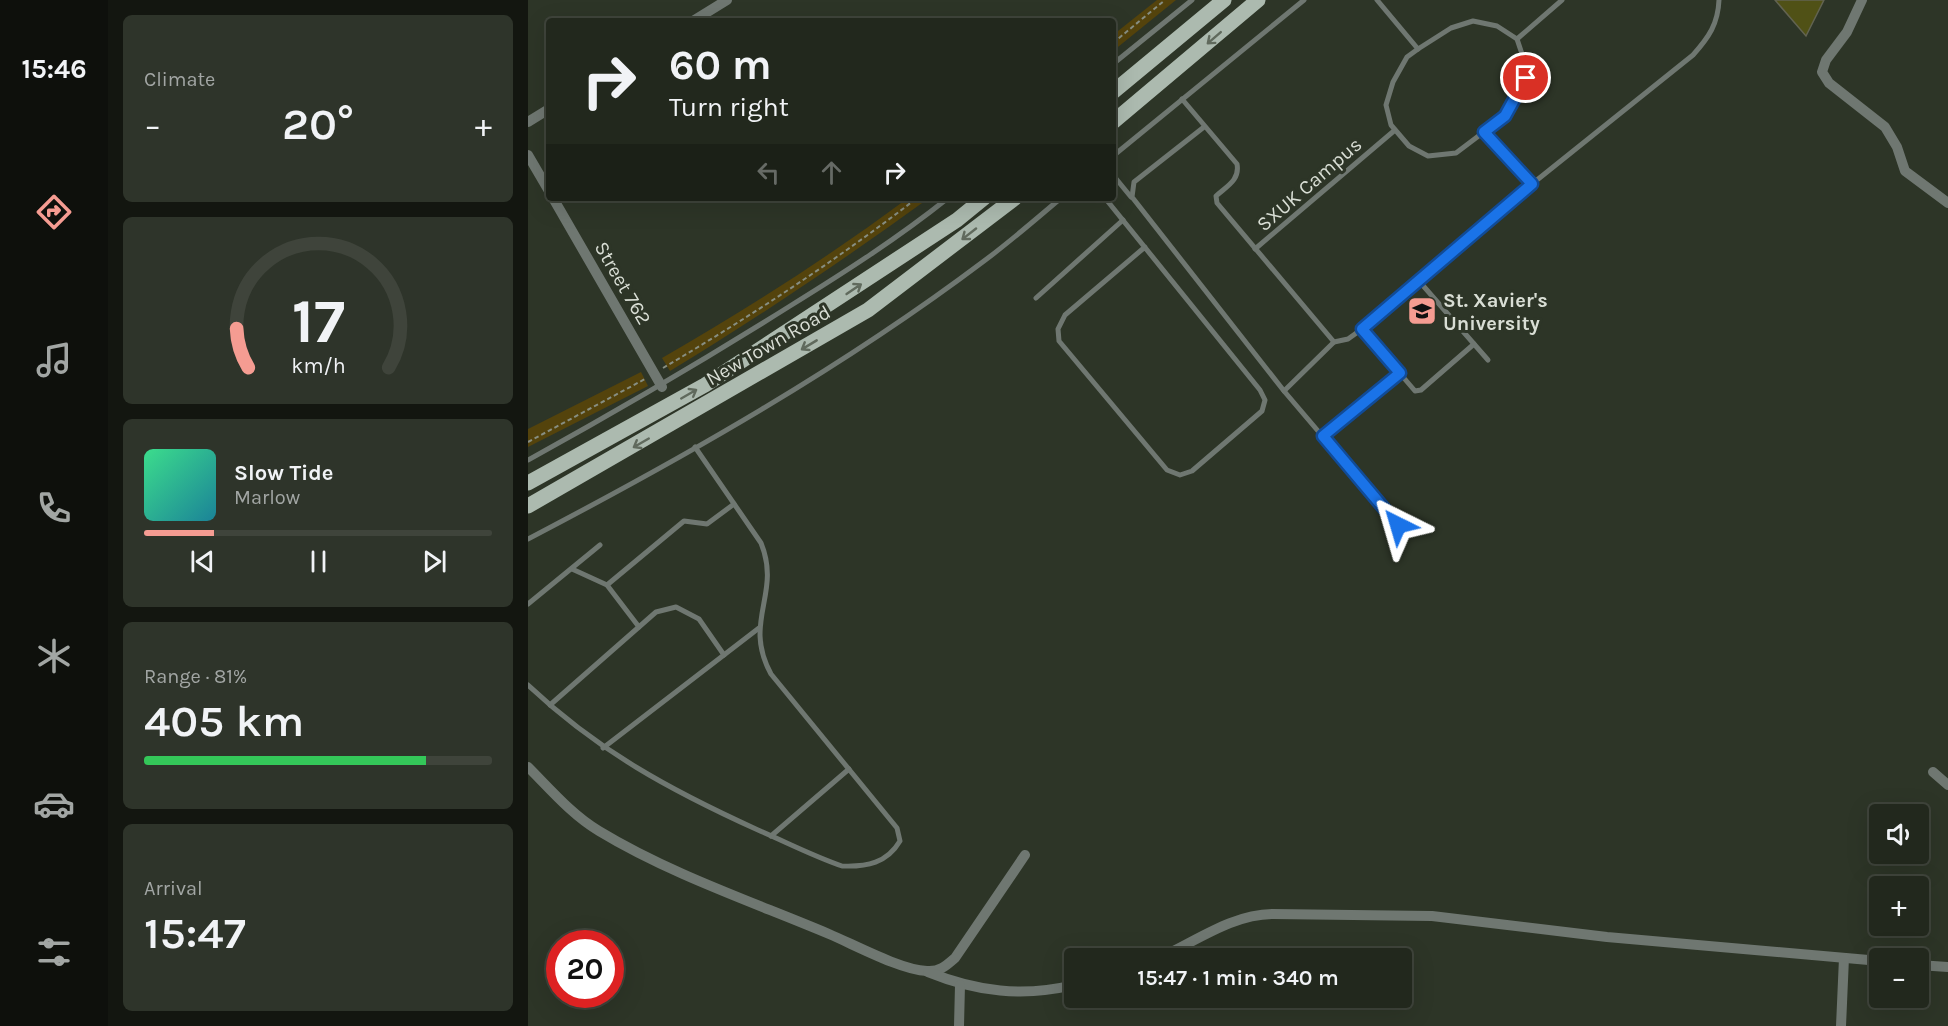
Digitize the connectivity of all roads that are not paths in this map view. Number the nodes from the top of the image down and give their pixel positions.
1 (727, 0) edge
2 (1191, 0) edge
3 (1224, 0) edge
4 (1258, 0) edge
5 (1304, 0) edge
6 (1377, 0) edge
7 (1562, 0) edge
8 (1719, 0) edge
9 (1862, 0) edge
10 (698, 18) edge
11 (1517, 39) junction
12 (1418, 49) junction
13 (1116, 62) edge
14 (1116, 90) edge
15 (1182, 99) junction
16 (546, 111) edge
17 (1116, 119) edge
18 (528, 122) edge
19 (1204, 127) junction
20 (1395, 130) junction
21 (1484, 132) junction
22 (528, 154) edge
23 (1116, 154) edge
24 (1116, 178) edge
25 (1532, 184) junction
26 (546, 186) edge
27 (1132, 197) junction
28 (555, 201) edge
29 (944, 201) edge
30 (980, 201) edge
31 (1011, 201) edge
32 (1058, 201) edge
33 (1107, 201) edge
34 (1948, 203) edge
35 (1123, 220) junction
36 (1145, 247) junction
37 (1255, 249) junction
38 (1419, 281) junction
39 (1036, 298) dead end
40 (1362, 329) junction
41 (1334, 342) junction
42 (1474, 344) junction
43 (1488, 360) dead end
44 (1400, 373) junction
45 (662, 387) junction
46 (1284, 391) junction
47 (1323, 436) junction
48 (695, 447) junction
49 (528, 460) edge
50 (528, 483) edge
51 (735, 504) junction
52 (528, 506) edge
53 (1398, 525) dead end
54 (528, 540) edge
55 (600, 545) dead end
56 (572, 568) junction
57 (607, 585) junction
58 (528, 604) edge
59 (639, 627) junction
60 (759, 628) junction
61 (724, 655) junction
62 (528, 685) edge
63 (550, 705) junction
64 (603, 748) junction
65 (528, 767) edge
66 (849, 769) junction
67 (1934, 772) dead end
68 (1948, 785) edge
69 (771, 836) junction
70 (1025, 855) dead end
71 (1179, 948) edge
72 (1844, 958) junction
73 (1869, 960) edge
74 (1929, 965) edge
75 (1948, 967) edge
76 (928, 971) junction
77 (960, 985) junction
78 (1064, 987) edge
79 (959, 1026) edge
80 (1841, 1026) edge

1 - 10 street
2 - 13 lane
3 - 14 main road
4 -> 17 main road
5 - 15 lane
6 - 12 lane
7 - 11 lane
8 - 25 lane
9 - 34 street
11 - 12 lane
11 - 21 lane
12 - 20 lane
15 - 19 lane
15 - 23 lane
16 - 18 street
19 - 27 lane
19 - 37 lane
20 - 21 lane
20 - 37 lane, SXUK Campus
21 - 25 lane
22 - 26 street
24 - 27 lane
25 - 38 lane
27 - 46 lane
28 - 45 street, Street 762
29 - 45 lane
50 -> 30 main road, New Town Road
31 -> 52 main road, New Town Road
32 - 48 lane
33 - 35 lane
35 - 36 lane
35 - 39 lane
36 - 36 lane
37 - 41 lane, SXUK Campus
38 - 40 lane
38 - 42 lane
40 - 41 lane
40 - 44 lane
41 - 46 lane
42 - 43 lane
42 - 44 lane
44 - 47 lane
45 - 49 lane
46 - 47 lane
47 - 53 lane
48 - 51 lane
48 - 54 lane
51 - 57 lane
51 - 60 lane
55 - 56 lane
56 - 57 lane
56 - 58 lane
57 - 59 lane
59 - 61 lane
59 - 63 lane
60 - 61 lane
60 - 66 lane
61 - 64 lane
62 - 63 lane
63 - 64 lane
64 - 69 lane
65 - 76 street
66 - 69 lane
66 - 69 lane
67 - 68 street
70 - 76 street
71 - 72 street
72 - 73 street
72 - 80 street
74 - 75 street
76 - 77 street
77 - 78 street
77 - 79 street

